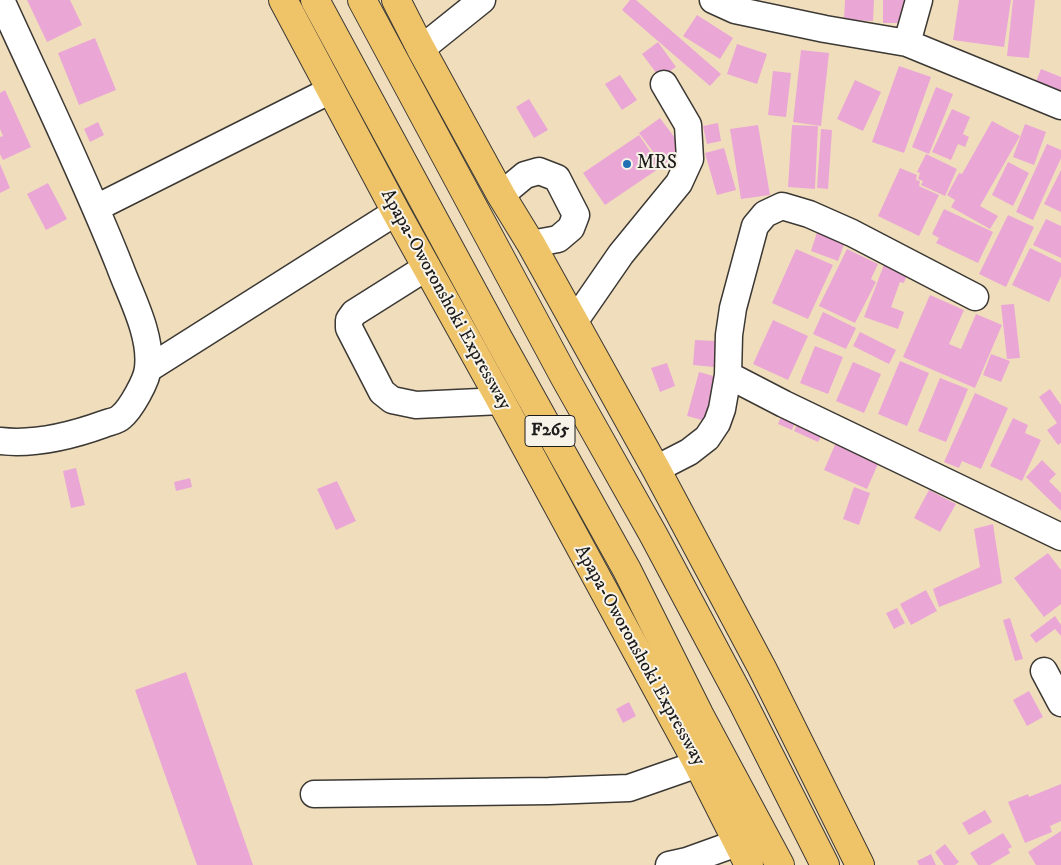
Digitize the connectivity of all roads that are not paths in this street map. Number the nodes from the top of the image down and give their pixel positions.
1 (1, 0) edge
2 (283, 0) edge
3 (315, 0) edge
4 (362, 0) edge
5 (396, 0) edge
6 (482, 0) edge
7 (920, 0) edge
8 (728, 3) edge
9 (907, 43) junction
10 (421, 49) junction
11 (664, 84) dead end
12 (331, 90) junction
13 (1061, 106) edge
14 (501, 195) junction
15 (96, 208) junction
16 (396, 212) junction
17 (531, 244) junction
18 (427, 267) junction
19 (975, 297) dead end
20 (574, 322) junction
21 (148, 369) junction
22 (728, 375) junction
23 (501, 401) junction
24 (0, 441) edge
25 (656, 469) junction
26 (1061, 537) edge
27 (1044, 671) dead end
28 (1061, 703) edge
29 (698, 764) junction
30 (314, 794) dead end
31 (743, 854) edge
32 (669, 865) edge
33 (780, 865) edge
34 (825, 865) edge
35 (860, 865) edge

1 - 15 street
2 - 12 main road, Apapa-Oworonshoki Expressway
3 - 33 main road, Apapa-Oworonshoki Expressway / F265
4 - 34 main road, F265
5 - 10 main road
6 - 10 street
7 - 9 street
8 - 9 street
9 - 13 street
10 - 14 main road
11 - 20 street
12 - 15 street
12 - 16 main road, Apapa-Oworonshoki Expressway
14 - 17 main road
14 - 17 street
15 - 21 street
16 - 18 main road, Apapa-Oworonshoki Expressway
16 - 21 street
17 - 20 main road
18 - 23 main road, Apapa-Oworonshoki Expressway
18 - 23 street
19 - 22 street
20 - 25 main road
21 - 24 street
22 - 25 street
22 - 26 street
23 - 29 main road, Apapa-Oworonshoki Expressway
25 - 35 main road
27 - 28 street
29 - 30 street
29 - 31 main road, Apapa-Oworonshoki Expressway
31 - 32 street

